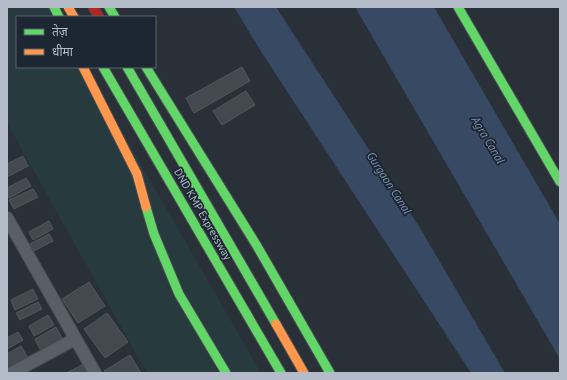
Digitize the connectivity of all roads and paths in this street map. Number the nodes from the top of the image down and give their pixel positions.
1 (54, 7) edge
2 (68, 7) edge
3 (93, 7) edge
4 (109, 7) edge
5 (458, 7) edge
6 (58, 16) edge
7 (73, 16) edge
8 (98, 16) edge
9 (114, 16) edge
10 (84, 68) edge
11 (104, 68) edge
12 (128, 68) edge
13 (147, 68) edge
14 (559, 178) edge
15 (7, 218) edge
16 (75, 339) junction
17 (12, 373) edge
18 (95, 373) edge
19 (226, 373) edge
20 (280, 373) edge
21 (304, 373) edge
22 (330, 373) edge

1 - 6 main road
2 - 7 main road
3 - 8 main road
4 - 9 main road
5 - 14 main road
10 - 19 main road
11 - 20 main road, DND KMP Expressway
12 - 21 main road, DND KMP Expressway
13 - 22 main road
15 - 16 street
16 - 17 street
16 - 18 street

